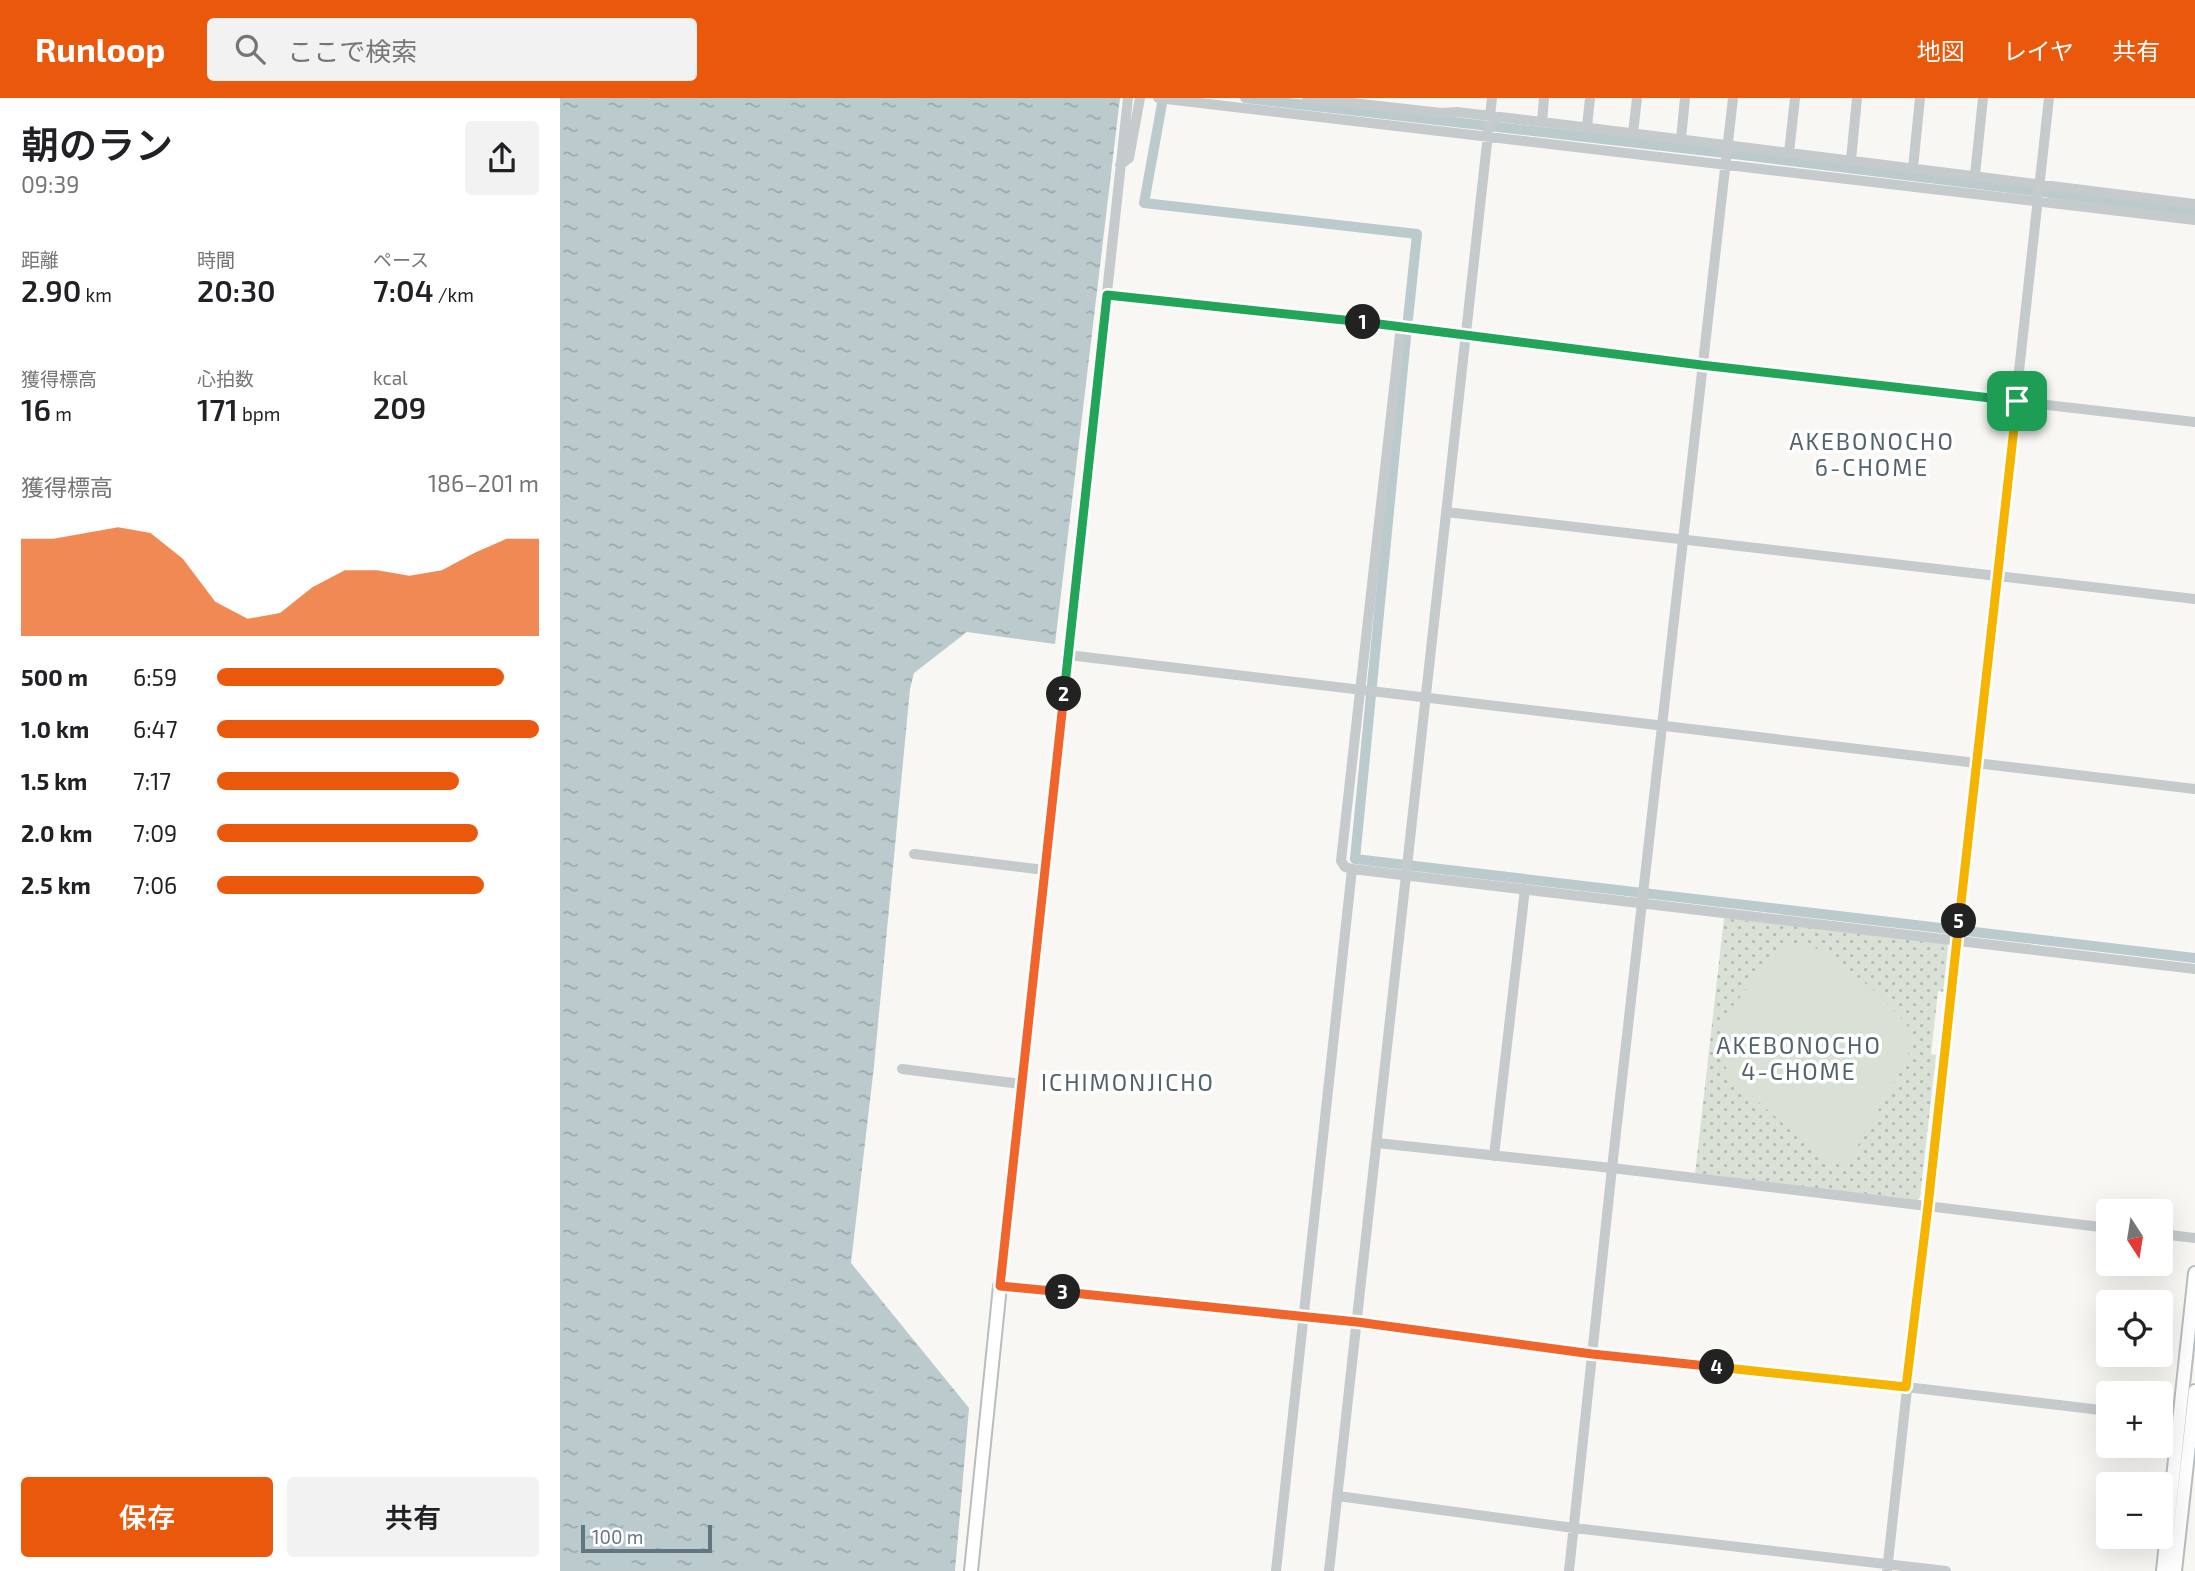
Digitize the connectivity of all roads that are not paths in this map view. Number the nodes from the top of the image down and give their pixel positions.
1 (1128, 98) edge
2 (1140, 98) edge
3 (1158, 98) edge
4 (1307, 98) edge
5 (1492, 98) edge
6 (1544, 98) edge
7 (1590, 98) edge
8 (1637, 98) edge
9 (1685, 98) edge
10 (1733, 98) edge
11 (1795, 98) edge
12 (1857, 98) edge
13 (1920, 98) edge
14 (1983, 98) edge
15 (2049, 98) edge
16 (1174, 100) edge
17 (1196, 100) edge
18 (1490, 119) junction
19 (1542, 122) junction
20 (1587, 127) junction
21 (1633, 133) junction
22 (1489, 136) junction
23 (1681, 139) junction
24 (1789, 153) junction
25 (1727, 155) junction
26 (1851, 160) junction
27 (1120, 165) junction
28 (1913, 168) junction
29 (1975, 175) junction
30 (2039, 193) junction
31 (2195, 204) edge
32 (2195, 220) edge
33 (1107, 295) junction
34 (1401, 326) junction
35 (1467, 336) junction
36 (1701, 365) junction
37 (2017, 401) junction
38 (2195, 422) edge
39 (1446, 512) junction
40 (1683, 541) junction
41 (1997, 577) junction
42 (2195, 599) edge
43 (1068, 655) junction
44 (1362, 691) junction
45 (1426, 698) junction
46 (1663, 727) junction
47 (1976, 764) junction
48 (2195, 789) edge
49 (914, 854) dead end
50 (1409, 868) junction
51 (1352, 869) junction
52 (1044, 870) junction
53 (1525, 889) junction
54 (1644, 896) junction
55 (1957, 940) junction
56 (2195, 969) edge
57 (902, 1069) dead end
58 (1021, 1084) junction
59 (1377, 1143) junction
60 (1494, 1156) junction
61 (1612, 1168) junction
62 (1928, 1206) junction
63 (2096, 1226) edge
64 (2174, 1236) edge
65 (2195, 1238) edge
66 (2195, 1273) edge
67 (1000, 1286) junction
68 (1303, 1316) junction
69 (1357, 1322) junction
70 (1592, 1354) junction
71 (1906, 1387) junction
72 (2195, 1391) edge
73 (2096, 1410) edge
74 (2189, 1421) edge
75 (1338, 1496) junction
76 (1574, 1528) junction
77 (1887, 1568) edge
78 (971, 1571) edge
79 (1276, 1571) edge
80 (1329, 1571) edge
81 (1569, 1571) edge
82 (1946, 1571) edge
83 (2162, 1571) edge
84 (2175, 1571) edge

1 - 27 street
2 - 27 street
3 - 16 street
4 - 18 street
5 - 18 street
6 - 19 street
7 - 20 street
8 - 21 street
9 - 23 street
10 - 25 street
11 - 24 street
12 - 26 street
13 - 28 street
14 - 29 street
15 - 30 street
16 - 17 street
17 - 22 street
18 - 19 street
18 - 22 street
19 - 20 street
20 - 21 street
21 - 23 street
22 - 25 street
22 - 35 street
23 - 25 street
24 - 25 street
24 - 26 street
25 - 30 street
25 - 36 street
26 - 28 street
27 - 33 street
28 - 29 street
29 - 30 street
30 - 31 street
30 - 32 street
30 - 37 street
33 - 34 street
33 - 43 street
34 - 35 street
34 - 44 street
35 - 36 street
35 - 39 street
36 - 37 street
36 - 40 street
37 - 38 street
37 - 41 street
39 - 40 street
39 - 45 street
40 - 41 street
40 - 46 street
41 - 42 street
41 - 47 street
43 - 44 street
43 - 52 street
44 - 45 street
44 - 51 street
45 - 46 street
45 - 50 street
46 - 47 street
46 - 54 street
47 - 48 street
47 - 55 street
49 - 52 street
50 - 51 street
50 - 53 street
50 - 59 street
51 - 68 street
52 - 58 street
53 - 54 street
53 - 60 street
54 - 55 street
54 - 61 street
55 - 56 street
55 - 62 street
57 - 58 street
58 - 67 street
59 - 60 street
59 - 69 street
60 - 61 street
61 - 62 street
61 - 70 street
62 - 63 street
62 - 71 street
64 - 65 street
66 - 74 main road
67 - 68 street
67 - 78 main road
68 - 69 street
68 - 79 street
69 - 70 street
69 - 75 street
70 - 71 street
70 - 76 street
71 - 73 street
71 - 77 street
72 - 74 main road
74 - 83 main road
74 - 84 main road
75 - 76 street
75 - 80 street
76 - 77 street
76 - 81 street
77 - 82 street

